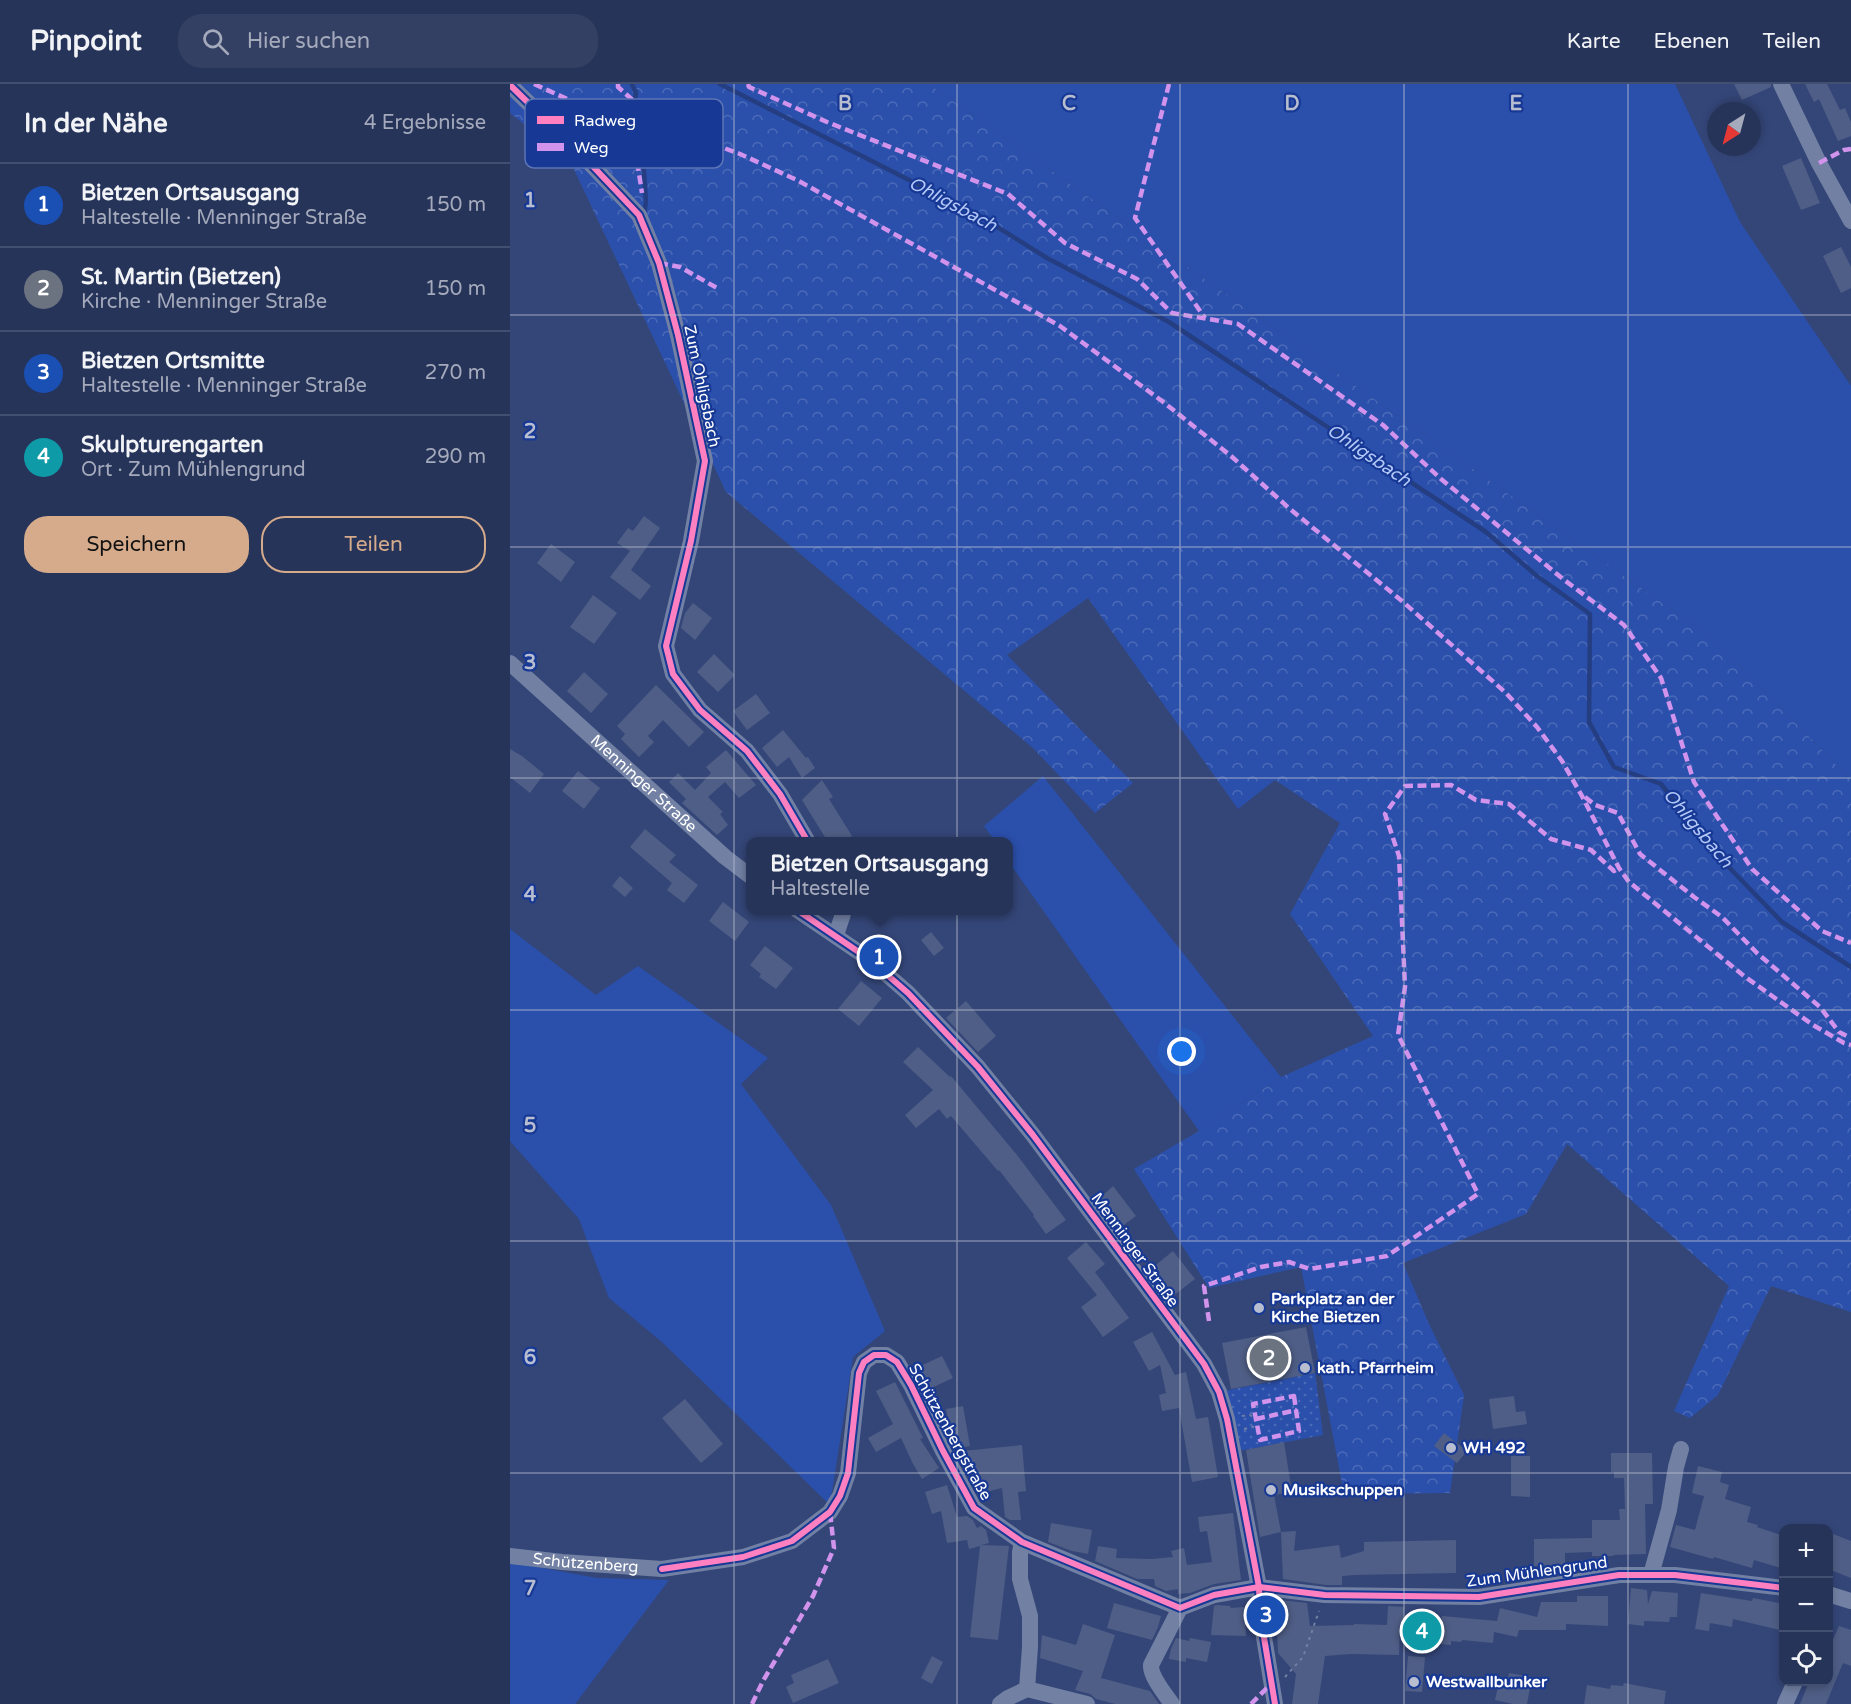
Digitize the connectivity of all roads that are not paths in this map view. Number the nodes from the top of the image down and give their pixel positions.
1 (1781, 84) edge
2 (510, 86) edge
3 (525, 100) edge
4 (594, 168) edge
5 (1851, 221) edge
6 (510, 663) edge
7 (805, 837) edge
8 (746, 873) edge
9 (805, 915) edge
10 (843, 915) edge
11 (836, 935) junction
12 (1681, 1449) dead end
13 (1022, 1542) junction
14 (510, 1556) edge
15 (662, 1569) joint
16 (1651, 1575) junction
17 (1259, 1587) junction
18 (1779, 1587) edge
19 (1833, 1597) edge
20 (1851, 1601) edge
21 (1180, 1608) junction
22 (1793, 1686) edge
23 (1027, 1689) junction
24 (1000, 1704) edge
25 (1087, 1704) edge
26 (1172, 1704) edge
27 (1275, 1704) edge
28 (1785, 1704) edge

1 - 5 street
2 - 3 street, Zum Ohligsbach
4 - 7 street, Zum Ohligsbach
6 - 8 street, Menninger Straße
9 - 11 street, Menninger Straße
10 - 11 street
11 - 17 street, Menninger Straße
12 - 16 street
13 - 15 street, Schützenbergstraße
13 - 21 street, Schützenbergstraße
13 - 23 street
14 - 15 street, Schützenberg
16 - 17 street, Zum Mühlengrund
16 - 18 street, Zum Mühlengrund
17 - 21 street
17 - 27 street, Menninger Straße
19 - 20 street
21 - 26 street
22 - 28 street
23 - 24 street
23 - 25 street

